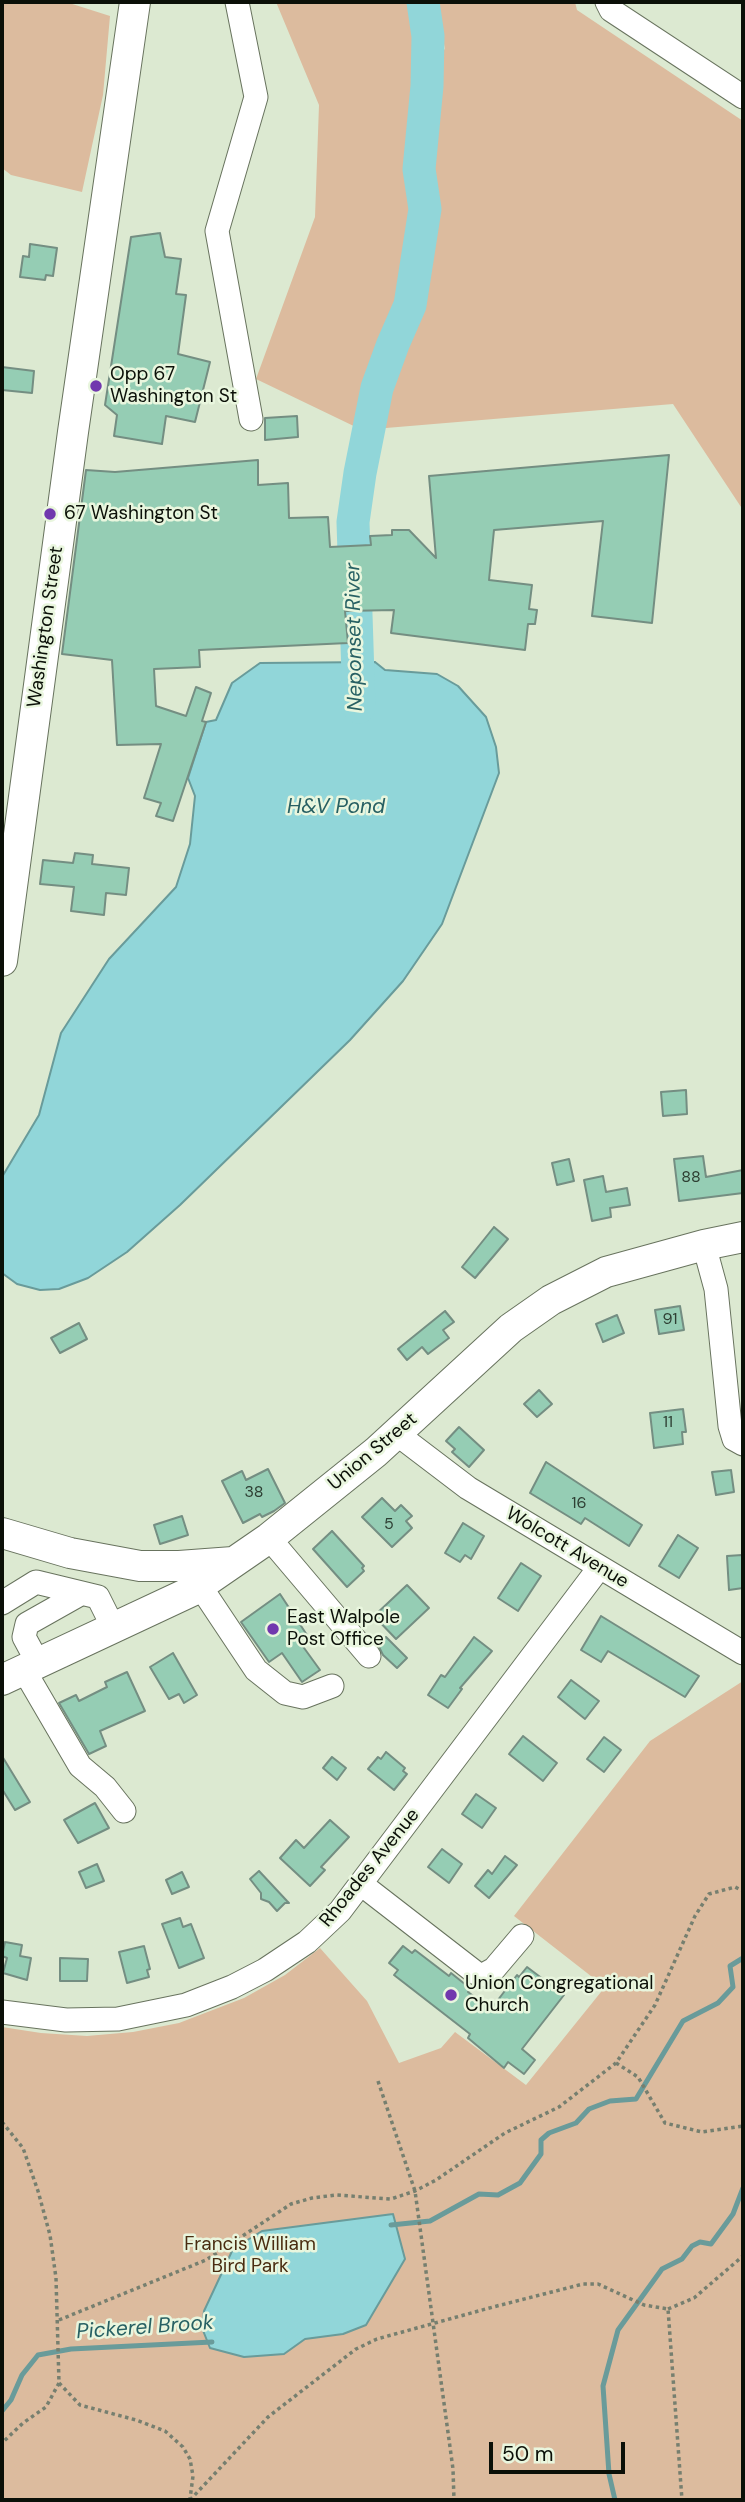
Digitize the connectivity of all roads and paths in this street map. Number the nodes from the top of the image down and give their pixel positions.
1 (135, 2) edge
2 (237, 2) edge
3 (607, 2) edge
4 (743, 97) edge
5 (251, 419) dead end
6 (2, 961) edge
7 (743, 1237) edge
8 (704, 1245) junction
9 (397, 1434) junction
10 (743, 1444) edge
11 (2, 1534) edge
12 (269, 1538) junction
13 (233, 1562) junction
14 (599, 1568) junction
15 (200, 1586) junction
16 (82, 1593) junction
17 (2, 1603) edge
18 (114, 1629) junction
19 (743, 1653) edge
20 (369, 1656) dead end
21 (21, 1671) edge
22 (332, 1686) dead end
23 (124, 1811) dead end
24 (361, 1884) junction
25 (743, 1891) edge
26 (522, 1936) dead end
27 (2, 2012) edge
28 (616, 2063) junction
29 (378, 2081) dead end
30 (2, 2122) edge
31 (743, 2126) edge
32 (415, 2191) junction
33 (743, 2256) edge
34 (668, 2309) junction
35 (58, 2320) junction
36 (433, 2324) junction
37 (60, 2384) junction
38 (2, 2443) edge
39 (190, 2500) edge
40 (454, 2500) edge
41 (682, 2500) edge

1 - 6 main road, Washington Street
2 - 5 street
3 - 4 street
7 - 8 main road, Union Street
8 - 9 main road, Union Street
8 - 10 street
9 - 12 main road, Union Street
9 - 14 street, Wolcott Avenue
11 - 13 main road
12 - 13 main road, Union Street
12 - 20 street
13 - 15 main road, Union Street
14 - 19 street, Wolcott Avenue
14 - 24 street, Rhoades Avenue
15 - 18 main road, Union Street
15 - 22 street
16 - 17 street
16 - 18 street
16 - 21 street
18 - 21 main road, Union Street
21 - 23 street
24 - 26 street
24 - 27 street, Rhoades Avenue
25 - 28 path
28 - 31 path
28 - 32 path
29 - 32 path
30 - 35 path
32 - 35 path
32 - 36 path
33 - 34 path
34 - 36 path
34 - 41 path
35 - 37 path
36 - 39 path
36 - 40 path
37 - 38 path
37 - 39 path

